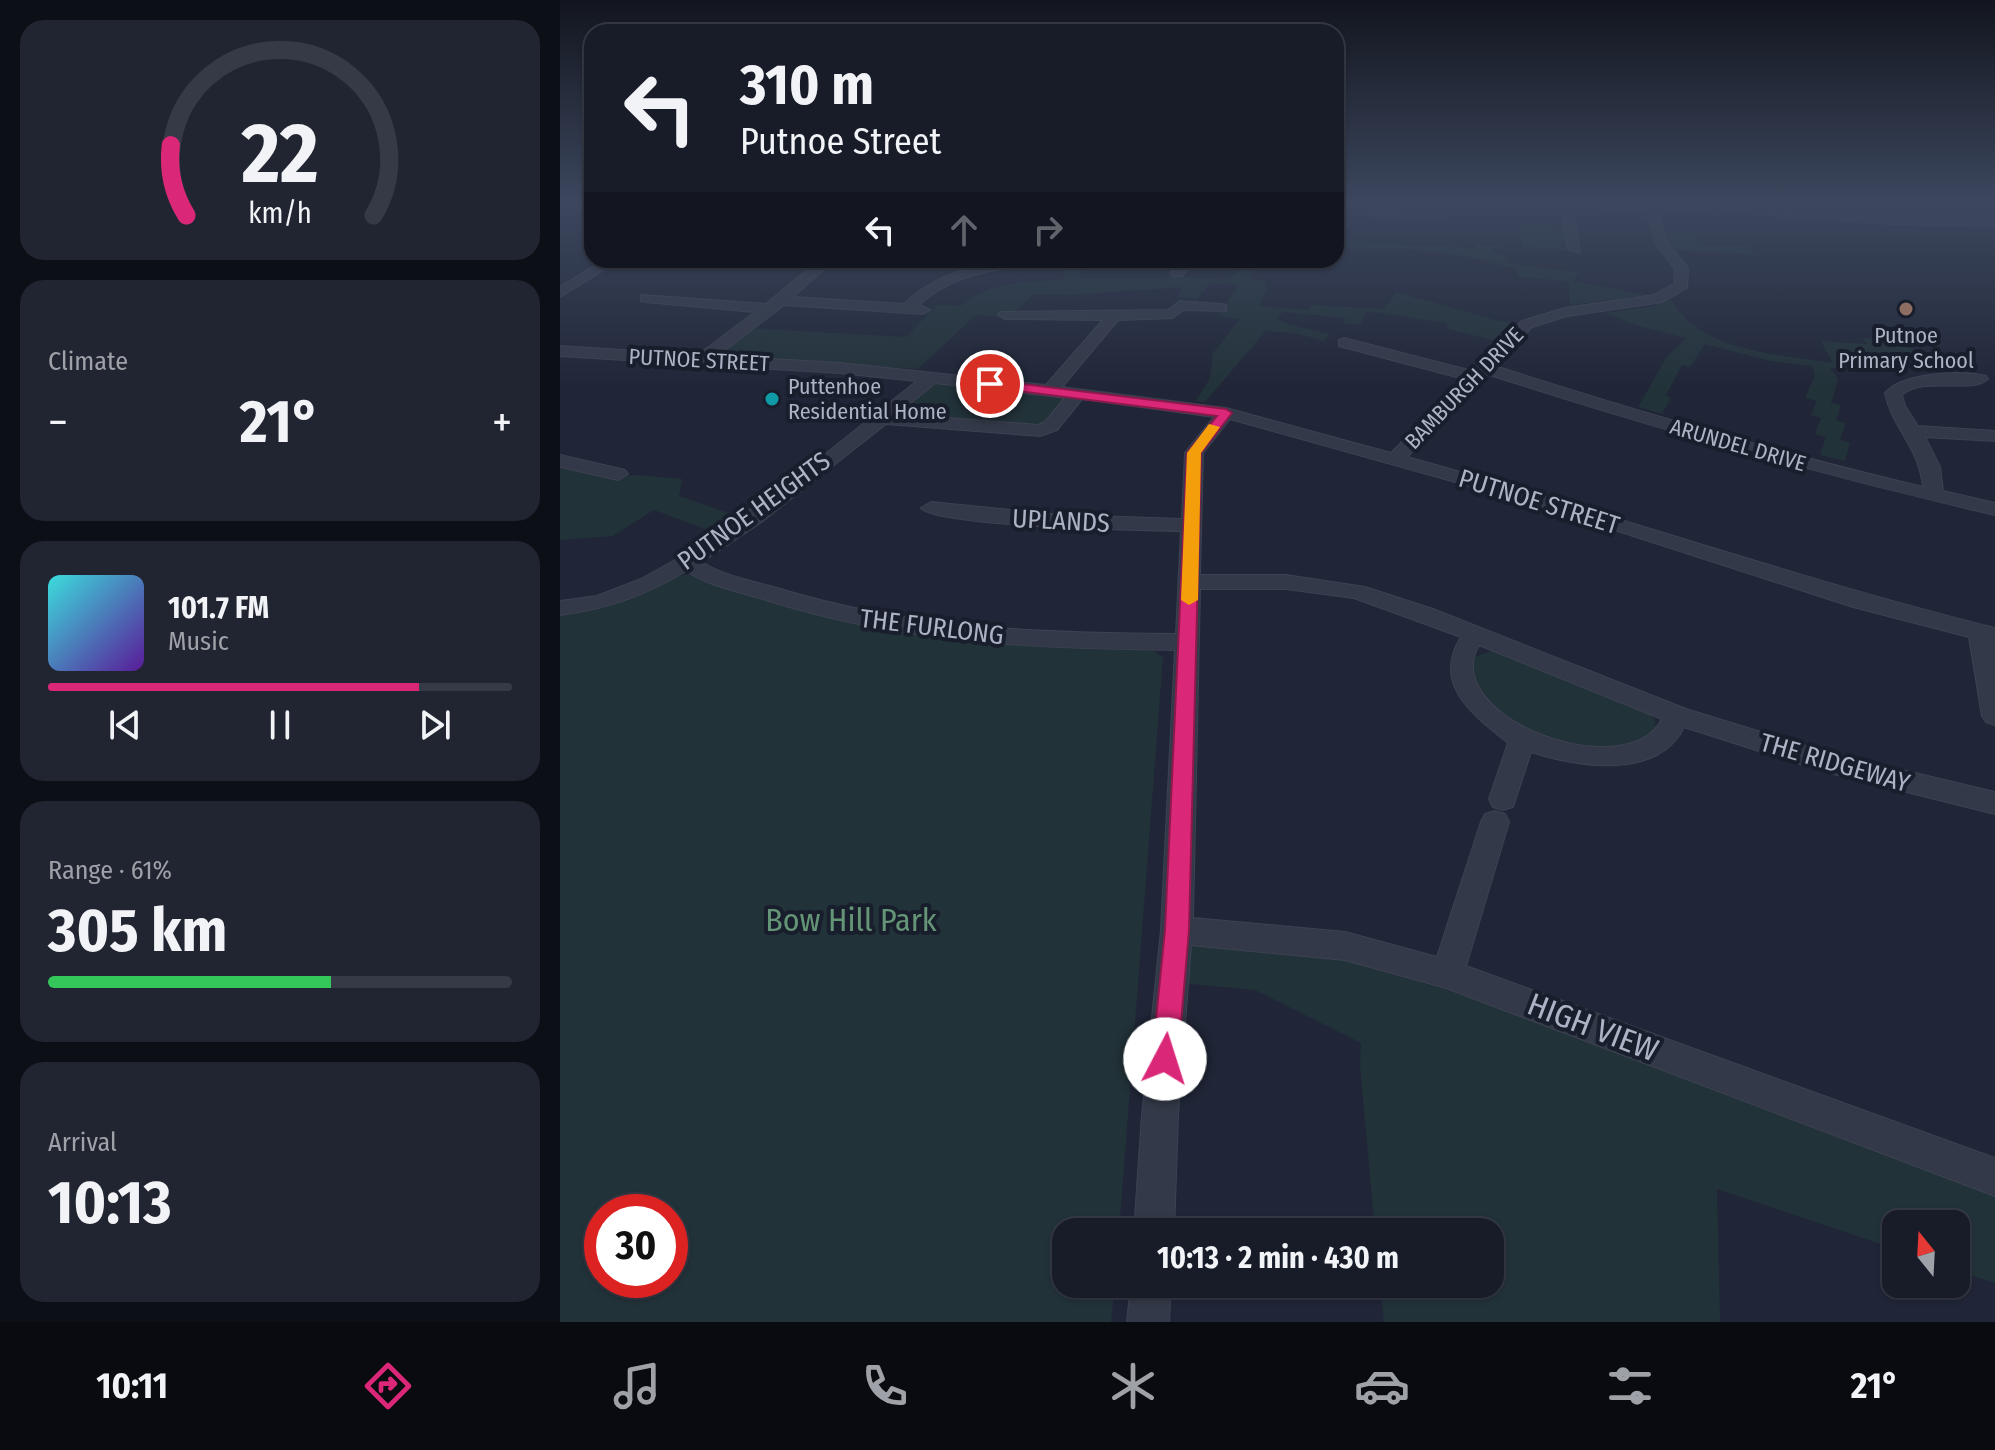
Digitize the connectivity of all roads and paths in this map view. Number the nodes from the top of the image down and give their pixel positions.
1 (1679, 266) edge
2 (600, 268) edge
3 (818, 268) edge
4 (985, 268) edge
5 (1182, 268) edge
6 (1177, 273) dead end
7 (560, 293) edge
8 (646, 298) dead end
9 (775, 304) junction
10 (908, 308) junction
11 (1221, 308) dead end
12 (927, 310) dead end
13 (1005, 315) dead end
14 (1111, 316) junction
15 (1342, 340) dead end
16 (560, 351) edge
17 (701, 360) junction
18 (1480, 372) junction
19 (931, 378) junction
20 (1980, 379) dead end
21 (1050, 391) junction
22 (1077, 394) junction
23 (1226, 413) junction
24 (880, 418) junction
25 (1915, 431) junction
26 (1995, 436) edge
27 (1394, 460) junction
28 (560, 461) edge
29 (618, 474) dead end
30 (1934, 496) junction
31 (931, 508) dead end
32 (1995, 509) edge
33 (1191, 525) junction
34 (687, 562) junction
35 (1190, 582) junction
36 (560, 608) edge
37 (1474, 634) junction
38 (1987, 635) edge
39 (1187, 642) junction
40 (1677, 715) junction
41 (1995, 716) edge
42 (1522, 740) junction
43 (1995, 803) edge
44 (1177, 930) junction
45 (1447, 974) junction
46 (1995, 1177) edge
47 (1155, 1218) edge
48 (1150, 1298) edge
49 (1148, 1322) edge

1 - 18 street, BAMBURGH DRIVE
2 - 7 street
3 - 9 street
4 - 10 street
5 - 6 street
8 - 9 street
9 - 10 street
9 - 17 street
10 - 12 street
11 - 14 street
13 - 14 street
14 - 21 street
15 - 18 street, ARUNDEL DRIVE
16 - 17 street, PUTNOE STREET
17 - 19 street, PUTNOE STREET
18 - 27 street, BAMBURGH DRIVE
18 - 30 street, ARUNDEL DRIVE
19 - 21 street, PUTNOE STREET
19 - 24 street, PUTNOE HEIGHTS
20 - 25 street
21 - 22 street, PUTNOE STREET
22 - 23 street, PUTNOE STREET
22 - 24 street
23 - 27 street, PUTNOE STREET
23 - 33 street
24 - 34 street, PUTNOE HEIGHTS
25 - 26 street
25 - 30 street
27 - 38 street, PUTNOE STREET
28 - 29 street
30 - 32 street, ARUNDEL DRIVE
31 - 33 street, UPLANDS
33 - 35 street
34 - 36 street, PUTNOE HEIGHTS
34 - 39 street, THE FURLONG
35 - 37 street, THE RIDGEWAY
35 - 39 street
37 - 40 street, THE RIDGEWAY
37 - 42 street
38 - 41 street
39 - 44 street
40 - 42 street
40 - 43 street, THE RIDGEWAY
42 - 45 street
44 - 45 street, HIGH VIEW
44 - 47 street
45 - 46 street, HIGH VIEW
48 - 49 street

